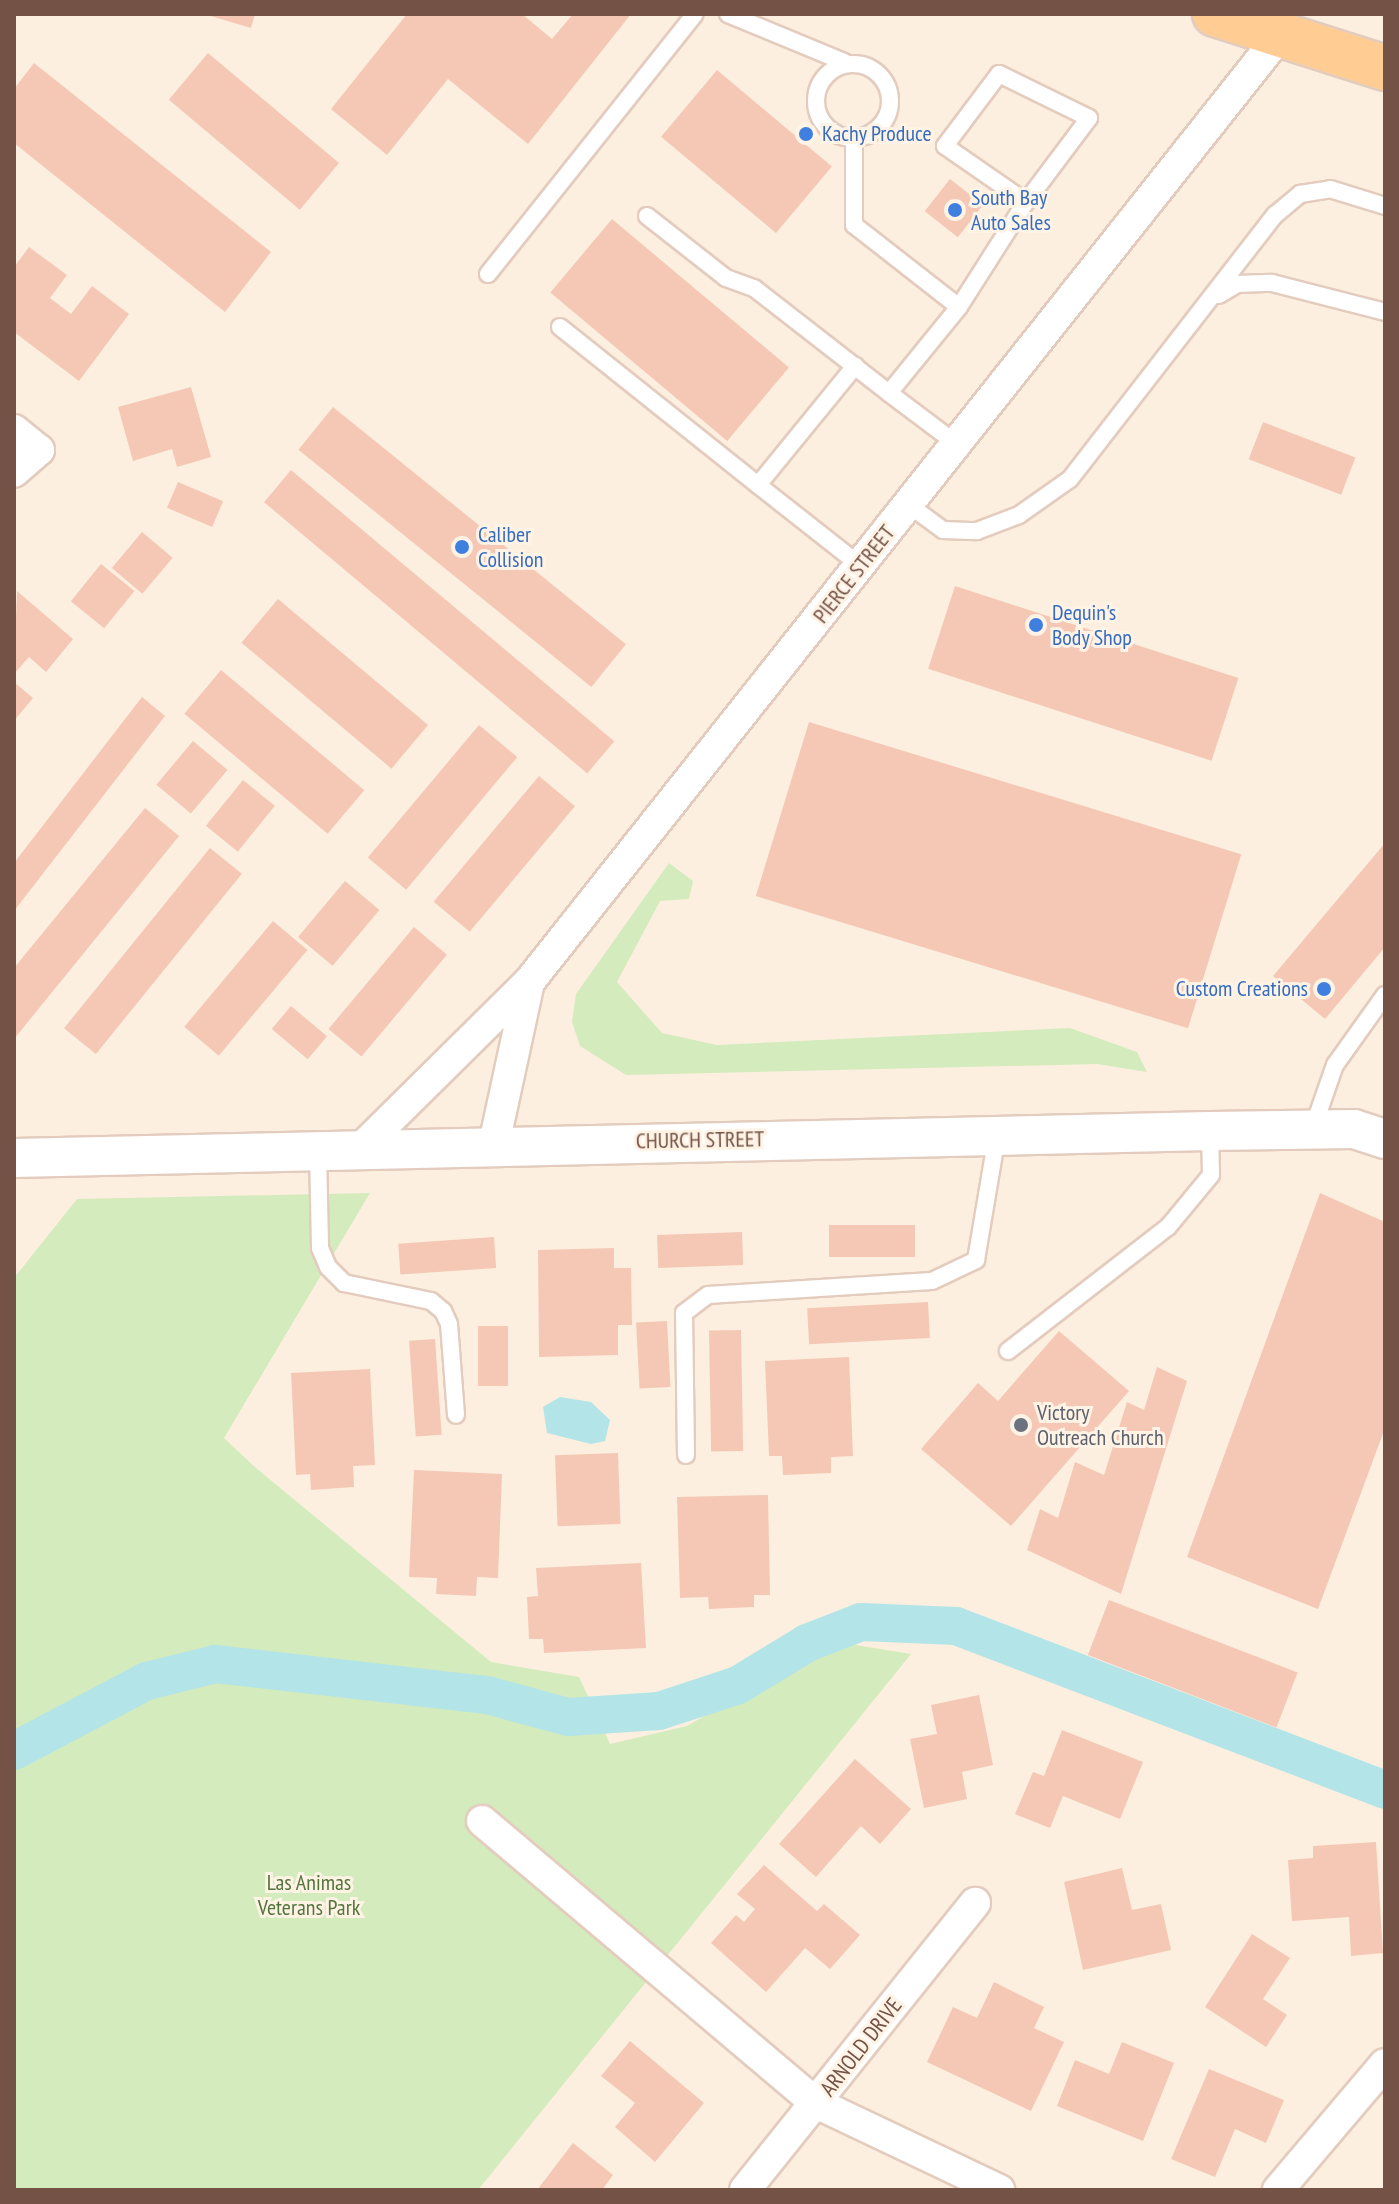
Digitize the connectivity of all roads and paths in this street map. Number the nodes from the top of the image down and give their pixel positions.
1 (695, 14) edge
2 (728, 14) edge
3 (1215, 14) edge
4 (1280, 35) junction
5 (844, 62) junction
6 (1385, 68) edge
7 (854, 138) junction
8 (1026, 202) junction
9 (1385, 206) edge
10 (647, 216) dead end
11 (488, 274) dead end
12 (1211, 300) junction
13 (959, 307) junction
14 (1385, 312) edge
15 (560, 327) dead end
16 (855, 366) junction
17 (889, 393) junction
18 (14, 430) edge
19 (957, 444) junction
20 (14, 472) edge
21 (758, 485) junction
22 (909, 505) junction
23 (861, 566) junction
24 (529, 982) junction
25 (1385, 995) edge
26 (1313, 1130) junction
27 (1210, 1131) junction
28 (997, 1135) junction
29 (1385, 1139) edge
30 (494, 1144) junction
31 (360, 1149) junction
32 (318, 1150) junction
33 (14, 1158) edge
34 (1008, 1351) dead end
35 (456, 1415) dead end
36 (686, 1455) dead end
37 (482, 1821) dead end
38 (975, 1903) dead end
39 (1385, 2064) edge
40 (816, 2103) junction
41 (745, 2190) edge
42 (999, 2190) edge
43 (1278, 2190) edge

1 - 11 lane
2 - 5 lane
3 - 4 main road
4 - 6 main road
4 - 19 street, PIERCE STREET
5 - 7 lane
5 - 7 lane
7 - 13 lane
8 - 8 lane
8 - 13 lane
9 - 12 lane
10 - 16 lane
12 - 14 lane
12 - 22 lane
13 - 17 lane
15 - 21 lane
16 - 17 lane
16 - 21 lane
17 - 19 lane
18 - 20 street
19 - 22 street, PIERCE STREET
21 - 23 lane
22 - 23 street, PIERCE STREET
23 - 24 street, PIERCE STREET
24 - 30 street, PIERCE STREET
24 - 31 street
25 - 26 lane
26 - 27 street, CHURCH STREET
26 - 29 street, CHURCH STREET
27 - 28 street, CHURCH STREET
27 - 34 lane
28 - 30 street, CHURCH STREET
28 - 36 lane
30 - 31 street, CHURCH STREET
31 - 32 street, CHURCH STREET
32 - 33 street, CHURCH STREET
32 - 35 lane
37 - 40 street
38 - 40 street, ARNOLD DRIVE
39 - 43 street
40 - 41 street, ARNOLD DRIVE
40 - 42 street

